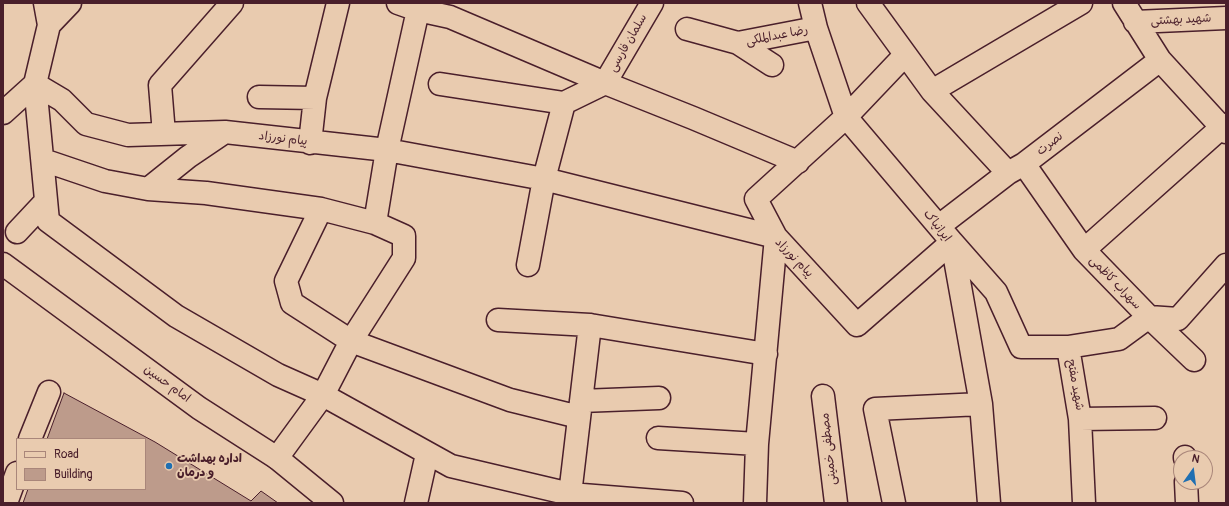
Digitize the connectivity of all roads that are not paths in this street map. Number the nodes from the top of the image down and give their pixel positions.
1 (45, 3) edge
2 (70, 3) edge
3 (232, 3) edge
4 (338, 3) edge
5 (398, 3) edge
6 (652, 3) edge
7 (810, 3) edge
8 (1081, 3) edge
9 (1124, 3) edge
10 (870, 4) edge
11 (420, 7) edge
12 (1226, 18) edge
13 (1135, 22) junction
14 (49, 25) junction
15 (816, 28) junction
16 (687, 29) dead end
17 (738, 44) junction
18 (905, 54) junction
19 (1160, 60) junction
20 (772, 65) dead end
21 (605, 83) junction
22 (35, 84) junction
23 (440, 84) dead end
24 (932, 91) junction
25 (259, 97) dead end
26 (315, 98) junction
27 (564, 103) junction
28 (3, 113) edge
29 (846, 117) junction
30 (1225, 128) edge
31 (225, 132) junction
32 (164, 134) junction
33 (310, 143) junction
34 (387, 150) junction
35 (42, 160) junction
36 (798, 162) junction
37 (1016, 169) junction
38 (544, 179) junction
39 (148, 189) junction
40 (46, 201) junction
41 (321, 209) junction
42 (375, 223) junction
43 (17, 232) dead end
44 (945, 234) junction
45 (776, 237) junction
46 (1084, 250) junction
47 (3, 264) edge
48 (528, 265) dead end
49 (1226, 265) edge
50 (1149, 317) junction
51 (498, 320) dead end
52 (590, 325) junction
53 (352, 341) junction
54 (1068, 347) junction
55 (766, 354) junction
56 (1194, 360) dead end
57 (49, 392) dead end
58 (323, 395) junction
59 (823, 396) dead end
60 (659, 398) dead end
61 (981, 404) junction
62 (580, 409) junction
63 (1154, 418) dead end
64 (1080, 419) junction
65 (30, 438) edge
66 (658, 438) dead end
67 (757, 444) junction
68 (427, 454) junction
69 (277, 458) junction
70 (12, 472) edge
71 (1186, 490) edge
72 (570, 498) edge
73 (6, 503) edge
74 (332, 503) edge
75 (416, 503) edge
76 (682, 503) edge
77 (755, 503) edge
78 (836, 503) edge
79 (894, 503) edge
80 (989, 503) edge
81 (1084, 503) edge
82 (1187, 503) edge

1 - 14 street
2 - 14 street
3 - 32 street
4 - 26 street
5 - 11 street
6 - 21 street, سلمان فارسی
7 - 15 street, ایرانپاک
8 - 24 street
9 - 13 street
10 - 18 street, سهراب کاظمی
11 - 21 street
11 - 34 street
12 - 13 street, شهید بهشتی
13 - 19 street
14 - 22 street
15 - 17 street, رضا عبدالملکی
15 - 29 street, ایرانپاک
16 - 17 street, رضا عبدالملکی
17 - 20 street, رضا عبدالملکی
18 - 24 street, سهراب کاظمی
18 - 29 street
19 - 30 street
19 - 37 street, نصرت
21 - 27 street
21 - 36 street
22 - 28 street
22 - 32 street, پیام نورزاد
22 - 35 street
23 - 27 street
24 - 37 street, سهراب کاظمی
25 - 26 street
26 - 33 street
27 - 38 street
29 - 36 street
29 - 44 street, ایرانپاک
30 - 46 street
31 - 32 street, پیام نورزاد
31 - 33 street, پیام نورزاد
31 - 39 street
33 - 34 street, پیام نورزاد
34 - 38 street, پیام نورزاد
34 - 42 street
35 - 39 street
35 - 40 street
36 - 45 street
37 - 44 street, نصرت
37 - 46 street, سهراب کاظمی
38 - 45 street, پیام نورزاد
38 - 48 street
39 - 41 street
40 - 43 street
40 - 58 street
41 - 42 street
41 - 53 street
42 - 53 street
44 - 45 street, پیام نورزاد
44 - 54 street
44 - 61 street, ایرانپاک
45 - 55 street
46 - 50 street, سهراب کاظمی
47 - 69 street, امام حسین
49 - 50 street, سهراب کاظمی
50 - 54 street, شهید مفتح
50 - 56 street
51 - 52 street
52 - 55 street
52 - 62 street
53 - 58 street
53 - 62 street
54 - 64 street, شهید مفتح
55 - 67 street
57 - 65 street
58 - 68 street
58 - 69 street
59 - 78 street, مصطفی خمینی
60 - 62 street
61 - 79 street
61 - 80 street, ایرانپاک
62 - 72 street
63 - 64 street
64 - 81 street, شهید مفتح
66 - 67 street
67 - 77 street
68 - 72 street
68 - 75 street
69 - 74 street, امام حسین
70 - 73 street
71 - 82 street
72 - 76 street

